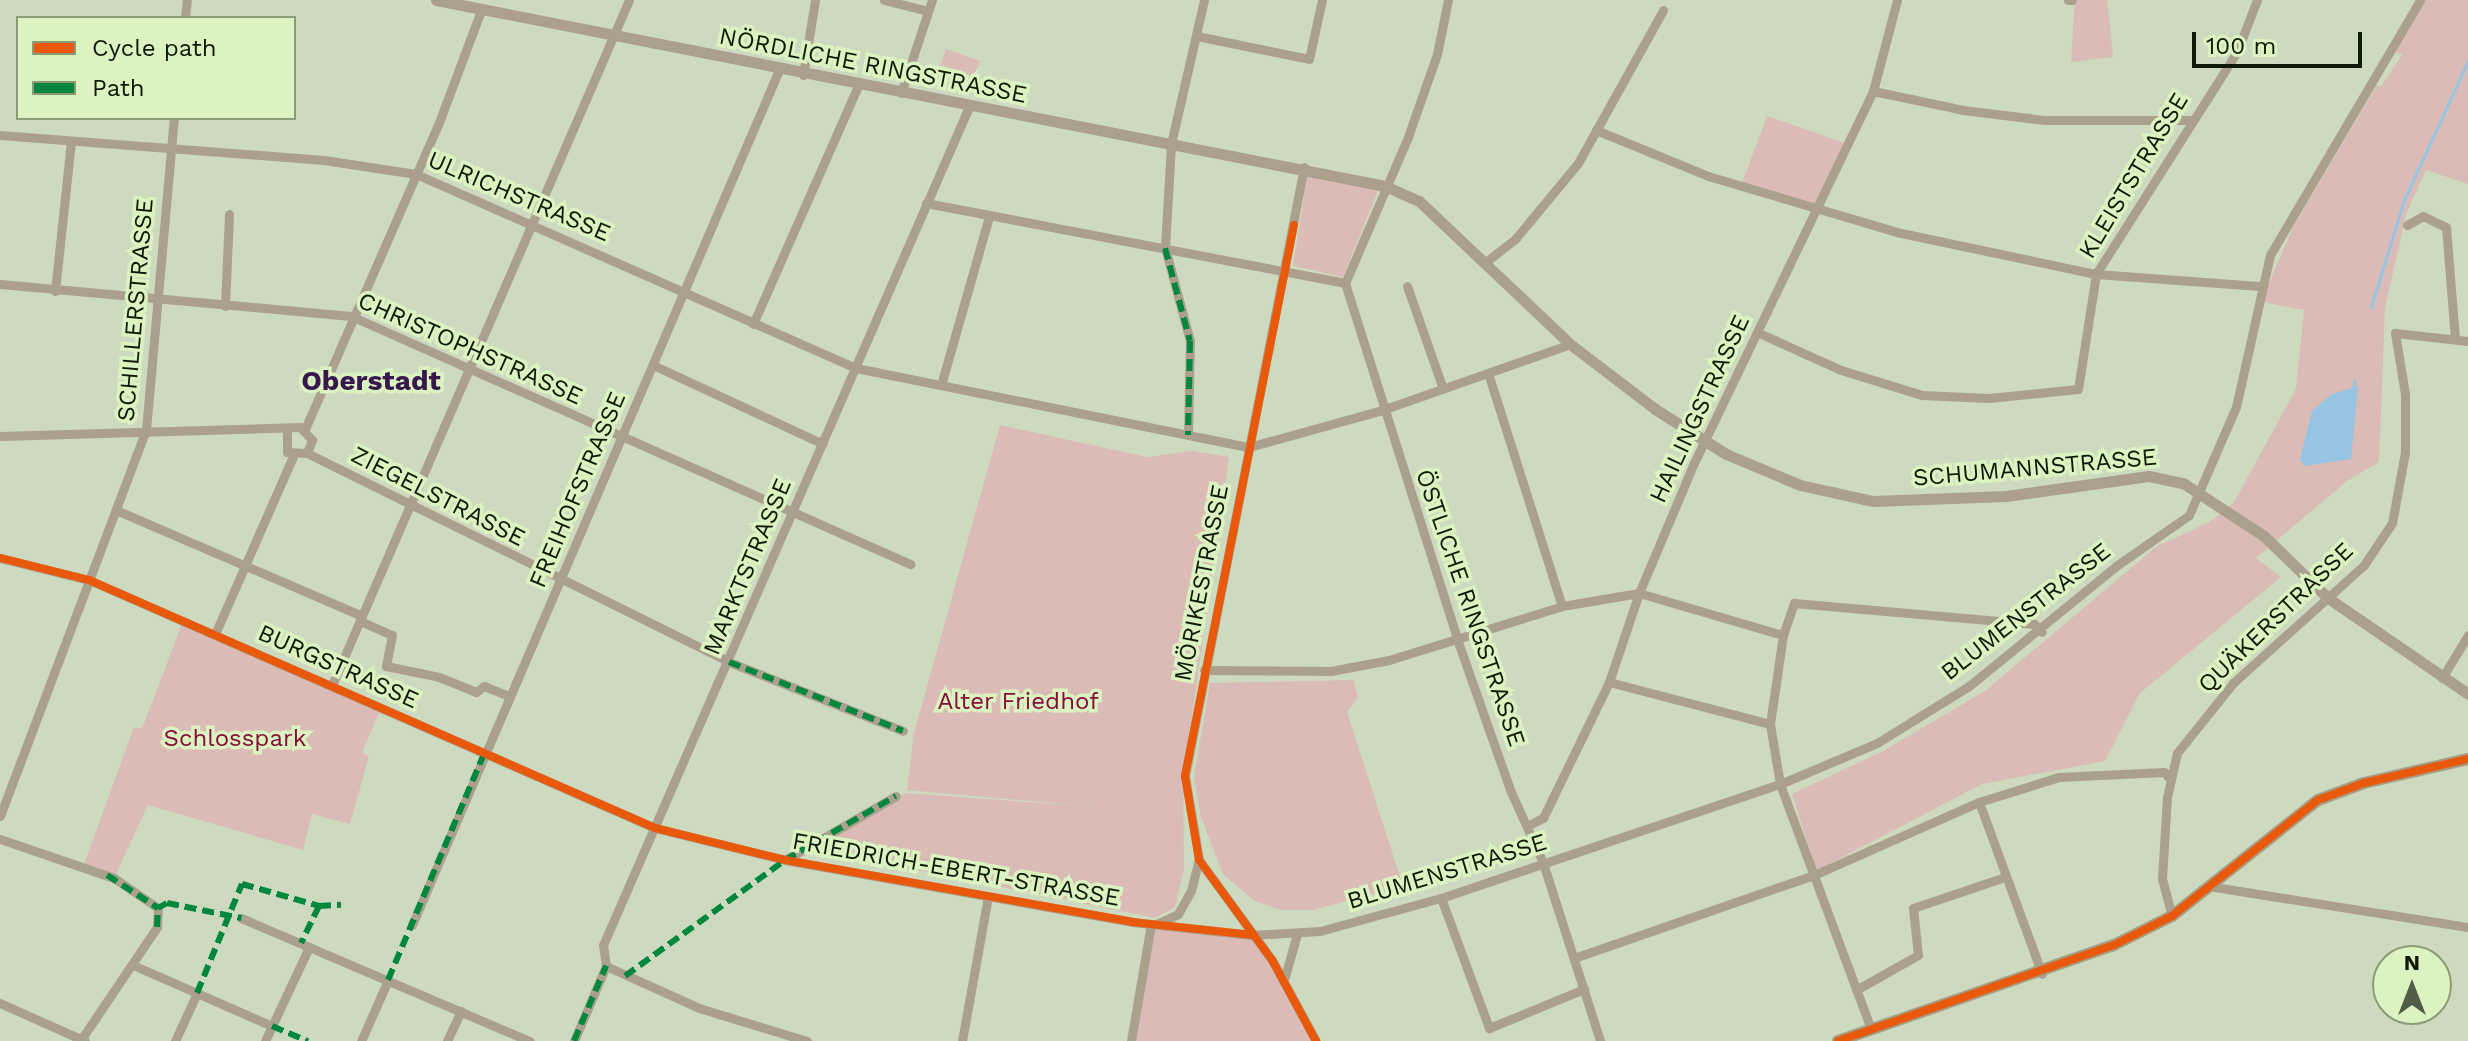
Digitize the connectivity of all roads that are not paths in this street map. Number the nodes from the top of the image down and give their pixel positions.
1 (436, 0) edge
2 (629, 0) edge
3 (815, 0) edge
4 (884, 0) edge
5 (932, 0) edge
6 (1204, 0) edge
7 (1322, 0) edge
8 (1448, 0) edge
9 (1897, 0) edge
10 (2257, 0) edge
11 (2420, 0) edge
12 (482, 8) junction
13 (1663, 10) dead end
14 (928, 11) junction
15 (1197, 36) junction
16 (613, 38) junction
17 (779, 70) junction
18 (803, 75) junction
19 (858, 86) junction
20 (1873, 91) junction
21 (901, 93) junction
22 (969, 107) junction
23 (174, 120) edge
24 (2190, 120) junction
25 (1596, 130) junction
26 (0, 135) edge
27 (71, 142) junction
28 (1171, 144) junction
29 (170, 152) junction
30 (1304, 167) junction
31 (416, 174) junction
32 (1385, 186) junction
33 (926, 203) junction
34 (1819, 209) junction
35 (229, 214) dead end
36 (989, 216) junction
37 (529, 222) junction
38 (2407, 225) dead end
39 (1165, 248) junction
40 (1487, 261) junction
41 (1286, 271) junction
42 (2096, 274) junction
43 (1345, 283) junction
44 (0, 284) edge
45 (1407, 286) dead end
46 (2259, 286) junction
47 (55, 291) junction
48 (687, 293) junction
49 (156, 302) junction
50 (225, 306) junction
51 (351, 316) junction
52 (753, 324) junction
53 (1759, 333) junction
54 (2455, 338) junction
55 (2468, 341) edge
56 (1570, 344) junction
57 (653, 365) junction
58 (472, 367) junction
59 (856, 368) junction
60 (1488, 373) junction
61 (941, 385) junction
62 (1443, 389) junction
63 (1382, 410) junction
64 (305, 429) junction
65 (146, 430) junction
66 (287, 431) junction
67 (1188, 435) junction
68 (0, 436) edge
69 (622, 438) junction
70 (1704, 442) junction
71 (823, 444) junction
72 (1249, 447) junction
73 (307, 453) junction
74 (293, 456) junction
75 (2199, 492) junction
76 (410, 507) junction
77 (116, 510) junction
78 (794, 511) junction
79 (0, 558) edge
80 (910, 564) dead end
81 (243, 566) junction
82 (89, 580) junction
83 (562, 582) junction
84 (1639, 593) junction
85 (2328, 598) junction
86 (1562, 606) junction
87 (361, 619) junction
88 (2042, 632) junction
89 (215, 634) junction
90 (1783, 635) junction
91 (2468, 635) edge
92 (1457, 639) junction
93 (729, 662) junction
94 (1204, 670) junction
95 (2442, 678) junction
96 (1609, 682) junction
97 (332, 685) junction
98 (2468, 694) edge
99 (509, 696) junction
100 (1770, 724) junction
101 (903, 731) dead end
102 (484, 754) junction
103 (2468, 759) edge
104 (2170, 779) junction
105 (1780, 784) junction
106 (896, 796) dead end
107 (1979, 802) junction
108 (0, 816) edge
109 (1527, 826) junction
110 (655, 828) junction
111 (0, 839) edge
112 (785, 860) junction
113 (1199, 860) junction
114 (1543, 863) junction
115 (1814, 875) junction
116 (2005, 877) junction
117 (2208, 886) junction
118 (988, 896) junction
119 (1441, 898) junction
120 (2172, 916) junction
121 (241, 918) dead end
122 (1151, 924) junction
123 (412, 925) dead end
124 (2468, 927) edge
125 (1297, 934) junction
126 (1252, 935) junction
127 (309, 947) junction
128 (1574, 958) junction
129 (133, 965) junction
130 (606, 966) junction
131 (2042, 974) junction
132 (388, 980) junction
133 (1284, 980) junction
134 (1584, 989) junction
135 (1856, 990) junction
136 (197, 993) junction
137 (0, 1003) edge
138 (461, 1011) junction
139 (272, 1026) junction
140 (1871, 1029) junction
141 (769, 1037) edge
142 (82, 1040) edge
143 (175, 1041) edge
144 (265, 1041) edge
145 (361, 1041) edge
146 (447, 1041) edge
147 (530, 1041) edge
148 (574, 1041) edge
149 (807, 1041) edge
150 (962, 1041) edge
151 (1131, 1041) edge
152 (1316, 1041) edge
153 (1600, 1041) edge
154 (1838, 1041) edge

1 - 12 street, NÖRDLICHE RINGSTRASSE
2 - 16 street
3 - 18 street
4 - 14 street
5 - 14 street
6 - 15 street
7 - 15 street
8 - 32 street
9 - 20 street, HAILINGSTRASSE
10 - 24 street, KLEISTSTRASSE
11 - 46 street, BLUMENSTRASSE
12 - 16 street, NÖRDLICHE RINGSTRASSE
12 - 31 street
13 - 25 street
14 - 21 street
15 - 28 street
16 - 17 street, NÖRDLICHE RINGSTRASSE
16 - 37 street
17 - 18 street, NÖRDLICHE RINGSTRASSE
17 - 48 street, FREIHOFSTRASSE
18 - 19 street, NÖRDLICHE RINGSTRASSE
19 - 21 street, NÖRDLICHE RINGSTRASSE
19 - 52 street
20 - 24 street
20 - 34 street, HAILINGSTRASSE
21 - 22 street, NÖRDLICHE RINGSTRASSE
22 - 28 street, NÖRDLICHE RINGSTRASSE
22 - 33 street, MARKTSTRASSE
23 - 29 street, SCHILLERSTRASSE
24 - 42 street, KLEISTSTRASSE
25 - 34 street
25 - 40 street
26 - 27 street, ULRICHSTRASSE
27 - 29 street, ULRICHSTRASSE
27 - 47 street
28 - 30 street, NÖRDLICHE RINGSTRASSE
28 - 39 street
29 - 31 street, ULRICHSTRASSE
29 - 49 street, SCHILLERSTRASSE
30 - 32 street, SCHUMANNSTRASSE
30 - 41 street, MÖRIKESTRASSE
31 - 37 street, ULRICHSTRASSE
31 - 51 street
32 - 40 street, SCHUMANNSTRASSE
32 - 43 street
33 - 36 street
33 - 59 street, MARKTSTRASSE
34 - 42 street
34 - 53 street, HAILINGSTRASSE
35 - 50 street
36 - 39 street
36 - 61 street
37 - 48 street, ULRICHSTRASSE
37 - 58 street
38 - 54 street
39 - 41 street
39 - 67 street
40 - 56 street, SCHUMANNSTRASSE
41 - 43 street
41 - 72 street, MÖRIKESTRASSE
42 - 46 street
42 - 53 street, KLEISTSTRASSE
43 - 63 street, ÖSTLICHE RINGSTRASSE
44 - 47 street, CHRISTOPHSTRASSE
45 - 62 street
46 - 75 street, BLUMENSTRASSE
47 - 49 street, CHRISTOPHSTRASSE
48 - 52 street, ULRICHSTRASSE
48 - 57 street, FREIHOFSTRASSE
49 - 50 street, CHRISTOPHSTRASSE
49 - 65 street, SCHILLERSTRASSE
50 - 51 street, CHRISTOPHSTRASSE
51 - 58 street, CHRISTOPHSTRASSE
51 - 64 street
52 - 59 street, ULRICHSTRASSE
53 - 70 street, HAILINGSTRASSE
54 - 55 street
54 - 85 street, QUÄKERSTRASSE
56 - 60 street
56 - 70 street, SCHUMANNSTRASSE
57 - 69 street, FREIHOFSTRASSE
57 - 71 street
58 - 69 street, CHRISTOPHSTRASSE
58 - 76 street
59 - 61 street, ULRICHSTRASSE
59 - 71 street, MARKTSTRASSE
60 - 62 street
60 - 86 street
61 - 67 street, ULRICHSTRASSE
62 - 63 street
63 - 72 street
63 - 92 street, ÖSTLICHE RINGSTRASSE
64 - 66 street
64 - 73 street
65 - 66 street
65 - 68 street
65 - 77 street, SCHILLERSTRASSE
66 - 74 street
67 - 72 street, ULRICHSTRASSE
69 - 78 street, CHRISTOPHSTRASSE
69 - 83 street, FREIHOFSTRASSE
70 - 75 street, SCHUMANNSTRASSE
70 - 84 street, HAILINGSTRASSE
71 - 78 street, MARKTSTRASSE
72 - 94 street, MÖRIKESTRASSE
73 - 74 street
73 - 76 street, ZIEGELSTRASSE
74 - 81 street
75 - 85 street, SCHUMANNSTRASSE
75 - 88 street, BLUMENSTRASSE
76 - 83 street, ZIEGELSTRASSE
76 - 87 street
77 - 81 street
77 - 82 street, SCHILLERSTRASSE
78 - 80 street, CHRISTOPHSTRASSE
78 - 93 street, MARKTSTRASSE
79 - 82 street, BURGSTRASSE
81 - 87 street
81 - 89 street
82 - 89 street, BURGSTRASSE
82 - 108 street, SCHILLERSTRASSE
83 - 93 street, ZIEGELSTRASSE
83 - 99 street, FREIHOFSTRASSE
84 - 86 street
84 - 90 street
84 - 96 street, HAILINGSTRASSE
85 - 95 street, SCHUMANNSTRASSE
85 - 104 street, QUÄKERSTRASSE
86 - 92 street
87 - 97 street
87 - 99 street
88 - 90 street
88 - 105 street, BLUMENSTRASSE
89 - 97 street, BURGSTRASSE
90 - 100 street
91 - 95 street
92 - 94 street
92 - 109 street, ÖSTLICHE RINGSTRASSE
93 - 101 street, ZIEGELSTRASSE
93 - 110 street, MARKTSTRASSE
94 - 113 street, MÖRIKESTRASSE
95 - 98 street, SCHUMANNSTRASSE
96 - 100 street
96 - 109 street, HAILINGSTRASSE
97 - 102 street, BURGSTRASSE
99 - 102 street, FREIHOFSTRASSE
100 - 105 street
102 - 110 street, BURGSTRASSE
102 - 123 street, FREIHOFSTRASSE
103 - 117 main road
104 - 107 street
104 - 120 street, QUÄKERSTRASSE
105 - 114 street, BLUMENSTRASSE
105 - 115 street
106 - 112 street
107 - 115 street
107 - 116 street
109 - 114 street, ÖSTLICHE RINGSTRASSE
110 - 112 street, FRIEDRICH-EBERT-STRASSE
110 - 130 street, MARKTSTRASSE
111 - 129 street
112 - 118 street, FRIEDRICH-EBERT-STRASSE
113 - 122 street, MÖRIKESTRASSE
113 - 126 street, MÖRIKESTRASSE
114 - 119 street, BLUMENSTRASSE
114 - 128 street, ÖSTLICHE RINGSTRASSE
115 - 128 street
115 - 135 street
116 - 131 street
116 - 135 street
117 - 120 main road
117 - 124 street
118 - 122 street, FRIEDRICH-EBERT-STRASSE
118 - 150 street
119 - 125 street, BLUMENSTRASSE
119 - 134 street
120 - 131 main road
121 - 127 street
122 - 126 street, FRIEDRICH-EBERT-STRASSE
122 - 151 street
125 - 126 street, BLUMENSTRASSE
125 - 133 street
126 - 133 street, MÖRIKESTRASSE
127 - 132 street
127 - 139 street
128 - 134 street, ÖSTLICHE RINGSTRASSE
129 - 136 street
129 - 142 street
130 - 141 street
130 - 148 street, MARKTSTRASSE
131 - 140 main road
132 - 138 street
132 - 145 street
133 - 152 street, MÖRIKESTRASSE
134 - 153 street, ÖSTLICHE RINGSTRASSE
135 - 140 street
136 - 139 street
136 - 143 street
137 - 142 street
138 - 146 street
138 - 147 street
139 - 144 street
140 - 154 main road
141 - 149 street

